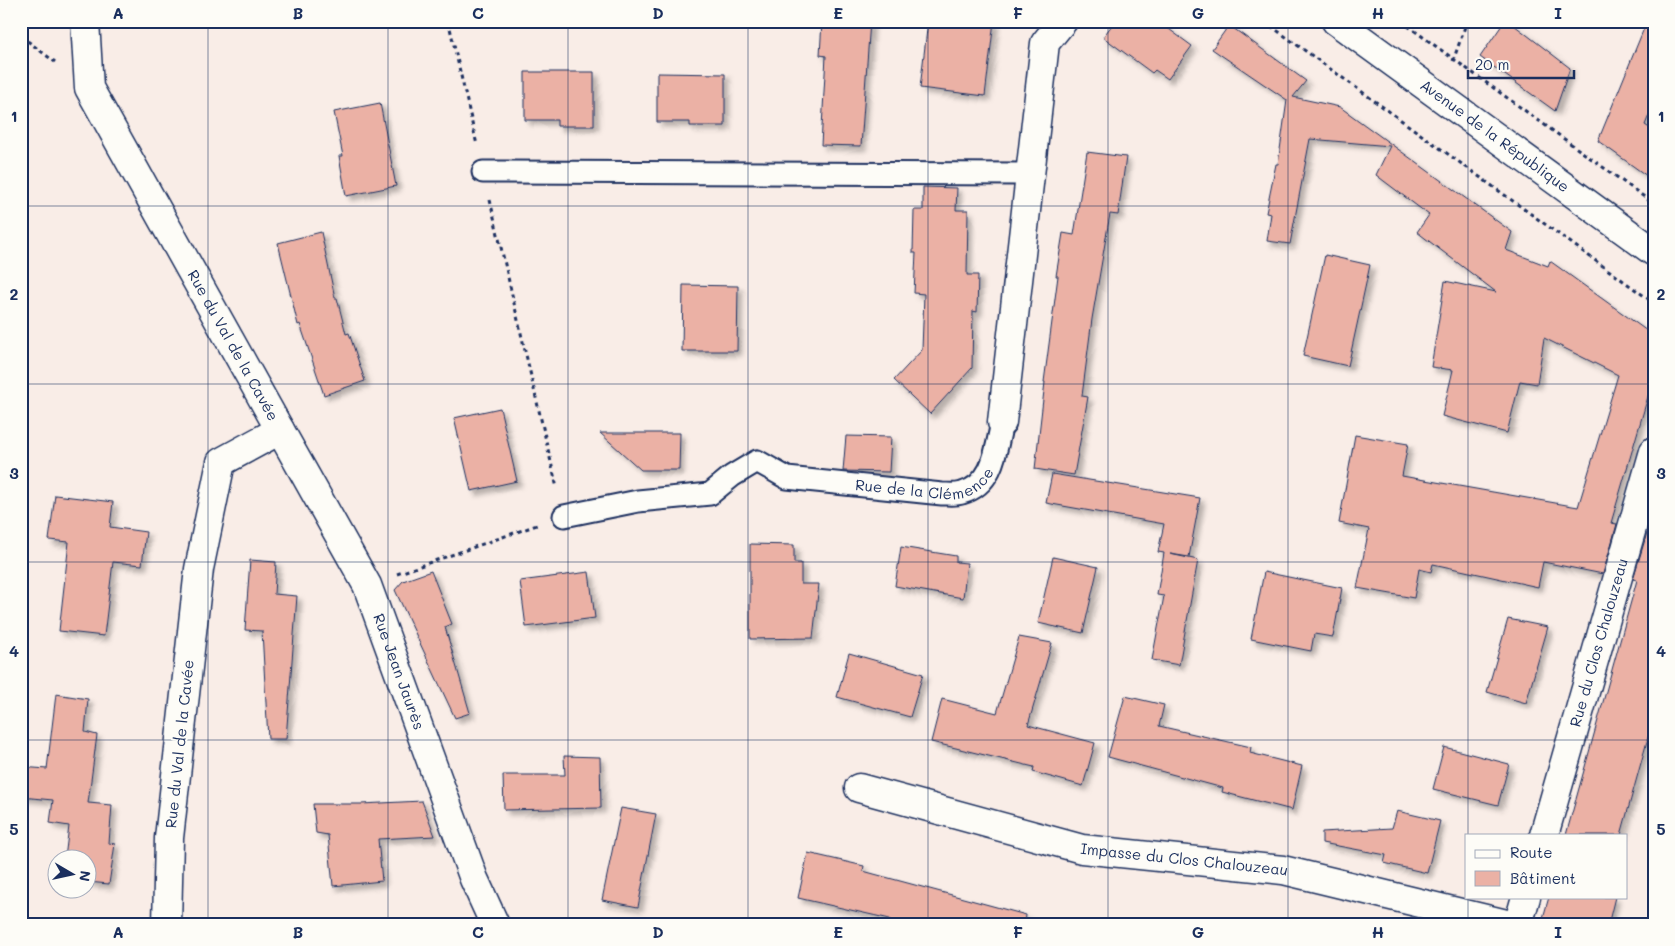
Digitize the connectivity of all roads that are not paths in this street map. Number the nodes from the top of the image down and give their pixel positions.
1 (85, 21) edge
2 (1063, 21) edge
3 (1336, 21) edge
4 (483, 172) road end
5 (1030, 174) junction
6 (1654, 252) edge
7 (1002, 422) joint
8 (280, 430) junction
9 (1654, 451) edge
10 (564, 516) road end
11 (860, 788) dead end
12 (1544, 834) edge
13 (1526, 898) edge
14 (167, 925) edge
15 (495, 925) edge
16 (1511, 925) edge
17 (1518, 925) edge

1 - 8 street, Rue du Val de la Cavée
2 - 5 street, Rue de la Clémence
3 - 6 street, Avenue de la République
4 - 5 lane
5 - 7 street, Rue de la Clémence
7 - 10 lane, Rue de la Clémence
8 - 14 street, Rue du Val de la Cavée
8 - 15 street, Rue Jean Jaurès
9 - 12 street, Rue du Clos Chalouzeau
11 - 16 street, Impasse du Clos Chalouzeau
13 - 17 street

